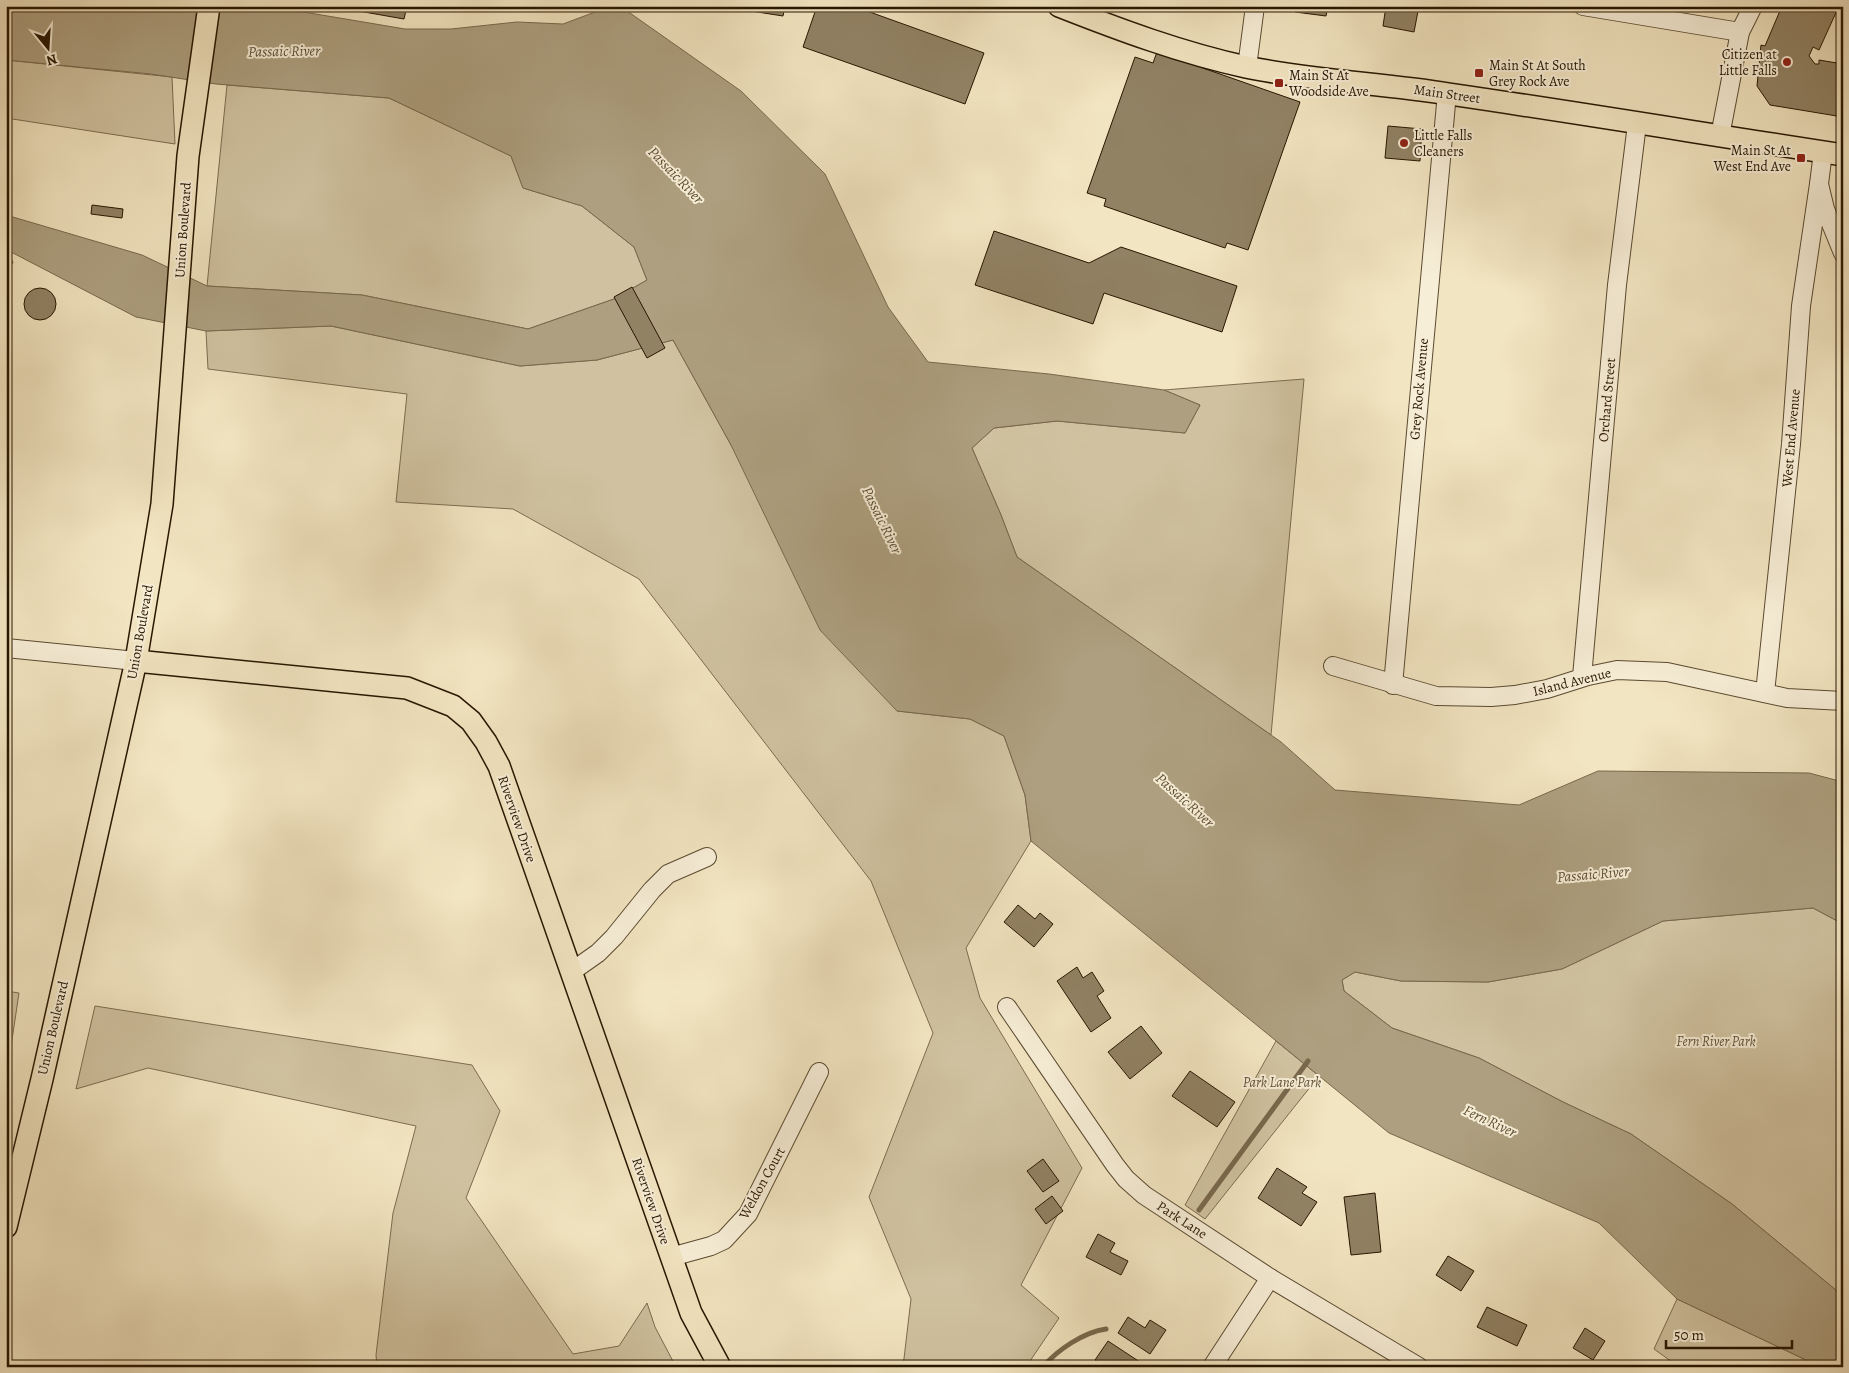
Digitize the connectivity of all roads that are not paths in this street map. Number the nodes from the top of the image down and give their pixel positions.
1 (1058, 6) edge
2 (1255, 6) edge
3 (1583, 6) edge
4 (1753, 6) edge
5 (208, 17) edge
6 (1740, 32) junction
7 (1247, 67) junction
8 (1447, 93) junction
9 (1637, 124) junction
10 (1720, 136) junction
11 (1833, 154) edge
12 (1819, 184) junction
13 (1843, 253) edge
14 (6, 648) edge
15 (136, 661) junction
16 (1333, 666) dead end
17 (1582, 677) junction
18 (1392, 685) junction
19 (1765, 693) junction
20 (1843, 700) edge
21 (707, 857) dead end
22 (571, 972) junction
23 (1007, 1007) dead end
24 (819, 1072) dead end
25 (6, 1227) edge
26 (671, 1257) junction
27 (1270, 1278) junction
28 (720, 1367) edge
29 (1212, 1367) edge
30 (1419, 1367) edge

1 - 7 main road, Main Street
2 - 7 street
3 - 6 street
4 - 6 street
5 - 15 main road, Union Boulevard
6 - 10 street
7 - 8 main road, Main Street
8 - 9 main road, Main Street
8 - 18 street, Grey Rock Avenue
9 - 10 main road, Main Street
9 - 17 street, Orchard Street
10 - 11 main road, Main Street
11 - 12 street, West End Avenue
12 - 13 street
12 - 19 street, West End Avenue
14 - 15 street, Riverview Drive
15 - 22 main road, Riverview Drive
15 - 25 main road, Union Boulevard
16 - 18 street, Island Avenue
17 - 18 street, Island Avenue
17 - 19 street, Island Avenue
19 - 20 street, Island Avenue
21 - 22 street
22 - 26 main road, Riverview Drive
23 - 27 street, Park Lane
24 - 26 street, Weldon Court
26 - 28 main road, Riverview Drive
27 - 29 street
27 - 30 street, Park Lane

